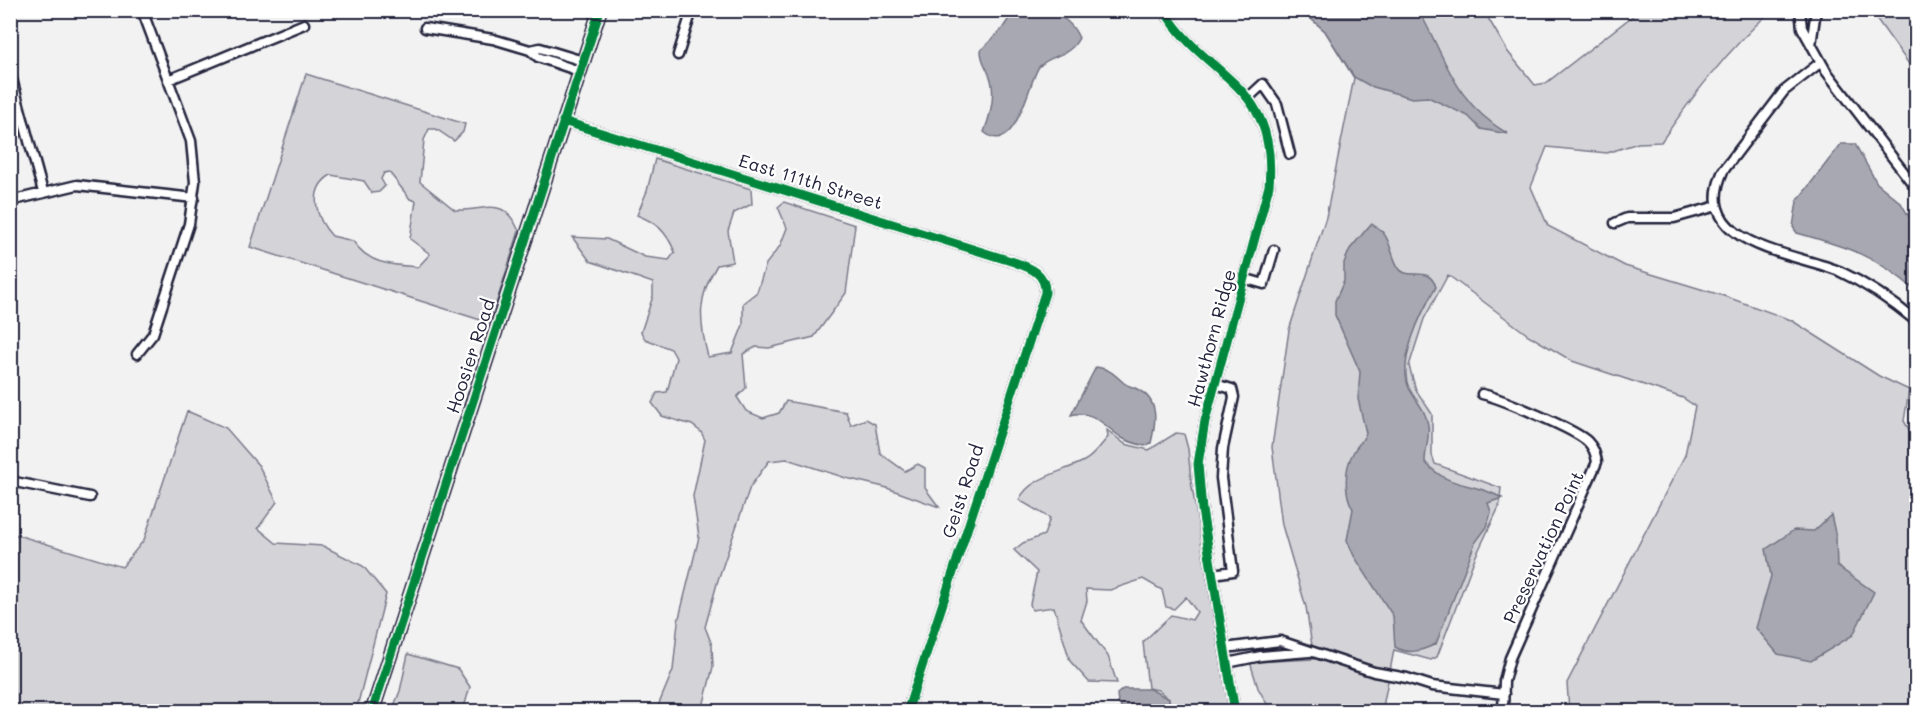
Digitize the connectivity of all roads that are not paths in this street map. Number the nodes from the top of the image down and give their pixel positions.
1 (142, 10) edge
2 (600, 10) edge
3 (692, 10) edge
4 (1800, 10) edge
5 (1816, 10) edge
6 (1169, 12) edge
7 (304, 24) dead end
8 (425, 28) dead end
9 (1811, 45) junction
10 (678, 55) dead end
11 (1821, 62) junction
12 (581, 66) junction
13 (10, 72) edge
14 (168, 80) junction
15 (1248, 98) junction
16 (563, 121) junction
17 (1290, 154) dead end
18 (1917, 188) edge
19 (43, 192) junction
20 (194, 198) junction
21 (10, 201) edge
22 (1717, 206) junction
23 (1615, 223) dead end
24 (1274, 250) dead end
25 (1243, 278) junction
26 (1044, 281) joint
27 (1917, 321) edge
28 (137, 354) dead end
29 (1215, 384) junction
30 (1482, 394) dead end
31 (10, 481) edge
32 (90, 497) dead end
33 (1213, 574) junction
34 (1225, 648) junction
35 (1312, 652) junction
36 (1227, 663) junction
37 (1504, 694) junction
38 (372, 711) edge
39 (907, 711) edge
40 (1235, 711) edge
41 (1503, 711) edge

1 - 14 street
2 - 12 street, Hoosier Road
3 - 10 street
4 - 9 street
5 - 9 street
6 - 15 street, Hawthorn Ridge
7 - 14 street
8 - 12 street
9 - 11 street
11 - 18 street
11 - 22 street
12 - 16 street, Hoosier Road
13 - 19 street
14 - 20 street
15 - 17 street
15 - 25 street, Hawthorn Ridge
16 - 26 street, East 111th Street
16 - 38 street, Hoosier Road
19 - 20 street
19 - 21 street
20 - 28 street
22 - 23 street
22 - 27 street
24 - 25 street
25 - 29 street, Hawthorn Ridge
26 - 39 street, Geist Road
29 - 33 street, Hawthorn Ridge
29 - 33 street
30 - 37 street, Preservation Point
31 - 32 street
33 - 34 street, Hawthorn Ridge
34 - 35 street
34 - 36 street, Hawthorn Ridge
35 - 36 street
35 - 37 street
36 - 40 street, Hawthorn Ridge
37 - 41 street, Preservation Point

